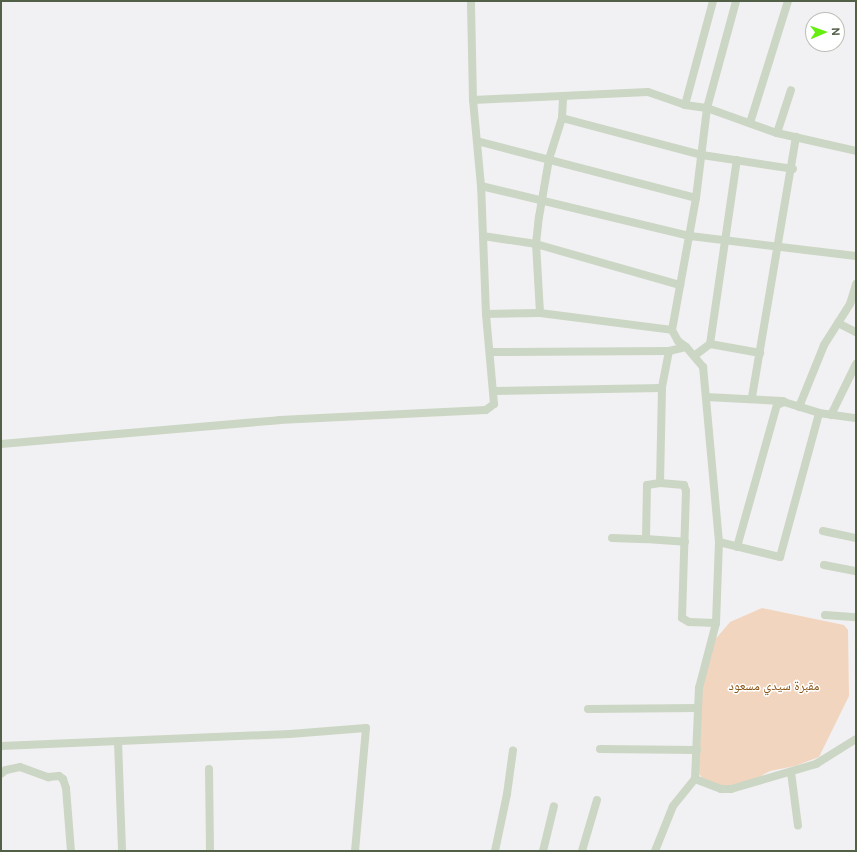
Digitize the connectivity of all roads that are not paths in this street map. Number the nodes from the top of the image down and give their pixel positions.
1 (471, 1) edge
2 (714, 1) edge
3 (736, 1) edge
4 (788, 1) edge
5 (791, 90) dead end
6 (563, 97) junction
7 (473, 100) junction
8 (685, 105) junction
9 (707, 108) junction
10 (562, 118) junction
11 (750, 123) junction
12 (778, 133) junction
13 (796, 137) junction
14 (477, 141) junction
15 (856, 151) edge
16 (702, 155) junction
17 (549, 159) junction
18 (737, 160) junction
19 (792, 169) junction
20 (481, 186) junction
21 (696, 198) junction
22 (541, 202) junction
23 (483, 236) junction
24 (690, 236) junction
25 (725, 240) junction
26 (536, 244) junction
27 (778, 247) junction
28 (856, 256) edge
29 (856, 284) edge
30 (680, 285) junction
31 (540, 313) junction
32 (486, 314) junction
33 (838, 323) junction
34 (672, 330) junction
35 (856, 332) edge
36 (710, 344) junction
37 (686, 347) junction
38 (669, 351) junction
39 (490, 352) junction
40 (760, 353) junction
41 (694, 356) junction
42 (856, 364) edge
43 (662, 388) junction
44 (494, 391) junction
45 (706, 397) junction
46 (752, 397) dead end
47 (784, 402) junction
48 (799, 407) junction
49 (819, 413) junction
50 (831, 415) junction
51 (856, 418) edge
52 (1, 444) edge
53 (660, 483) junction
54 (823, 531) dead end
55 (612, 538) dead end
56 (856, 538) edge
57 (646, 539) junction
58 (685, 542) junction
59 (719, 542) junction
60 (737, 547) junction
61 (824, 565) dead end
62 (856, 571) edge
63 (826, 615) dead end
64 (856, 617) edge
65 (716, 623) junction
66 (698, 708) junction
67 (588, 709) dead end
68 (856, 739) edge
69 (118, 742) junction
70 (1, 746) edge
71 (600, 749) dead end
72 (513, 750) dead end
73 (697, 750) junction
74 (209, 769) dead end
75 (791, 772) junction
76 (1, 774) edge
77 (695, 779) junction
78 (597, 800) dead end
79 (554, 806) dead end
80 (798, 826) dead end
81 (71, 851) edge
82 (122, 851) edge
83 (210, 851) edge
84 (355, 851) edge
85 (494, 851) edge
86 (543, 851) edge
87 (582, 851) edge
88 (655, 851) edge

1 - 7 street
2 - 8 street
3 - 9 street
4 - 11 street
5 - 12 street
6 - 7 street
6 - 8 street
6 - 10 street
7 - 14 street
8 - 9 street
9 - 11 street
9 - 16 street
10 - 16 street
10 - 17 street
11 - 12 street
12 - 13 street
13 - 15 street
13 - 19 street
14 - 17 street
14 - 20 street
16 - 18 street
16 - 21 street
17 - 21 street
17 - 22 street
18 - 19 street
18 - 25 street
19 - 27 street
20 - 22 street
20 - 23 street
21 - 24 street
22 - 24 street
22 - 26 street
23 - 26 street
23 - 32 street
24 - 25 street
24 - 30 street
25 - 27 street
25 - 36 street
26 - 30 street
26 - 31 street
27 - 28 street
27 - 40 street
29 - 33 street
30 - 34 street
31 - 32 street
31 - 34 street
32 - 39 street
33 - 35 street
33 - 48 street
34 - 37 street
36 - 40 street
36 - 41 street
37 - 38 street
37 - 41 street
38 - 39 street
38 - 43 street
39 - 44 street
40 - 46 street
41 - 45 street
42 - 50 street
43 - 44 street
43 - 53 street
44 - 52 street
45 - 47 street
45 - 59 street
47 - 48 street
47 - 60 street
48 - 49 street
49 - 50 street
49 - 60 street
50 - 51 street
53 - 57 street
53 - 58 street
54 - 56 street
55 - 57 street
57 - 58 street
58 - 65 street
59 - 60 street
59 - 65 street
61 - 62 street
63 - 64 street
65 - 66 street
66 - 67 street
66 - 73 street
68 - 75 street
69 - 70 street
69 - 82 street
69 - 84 street
71 - 73 street
72 - 85 street
73 - 77 street
74 - 83 street
75 - 77 street
75 - 80 street
76 - 81 street
77 - 88 street
78 - 87 street
79 - 86 street

